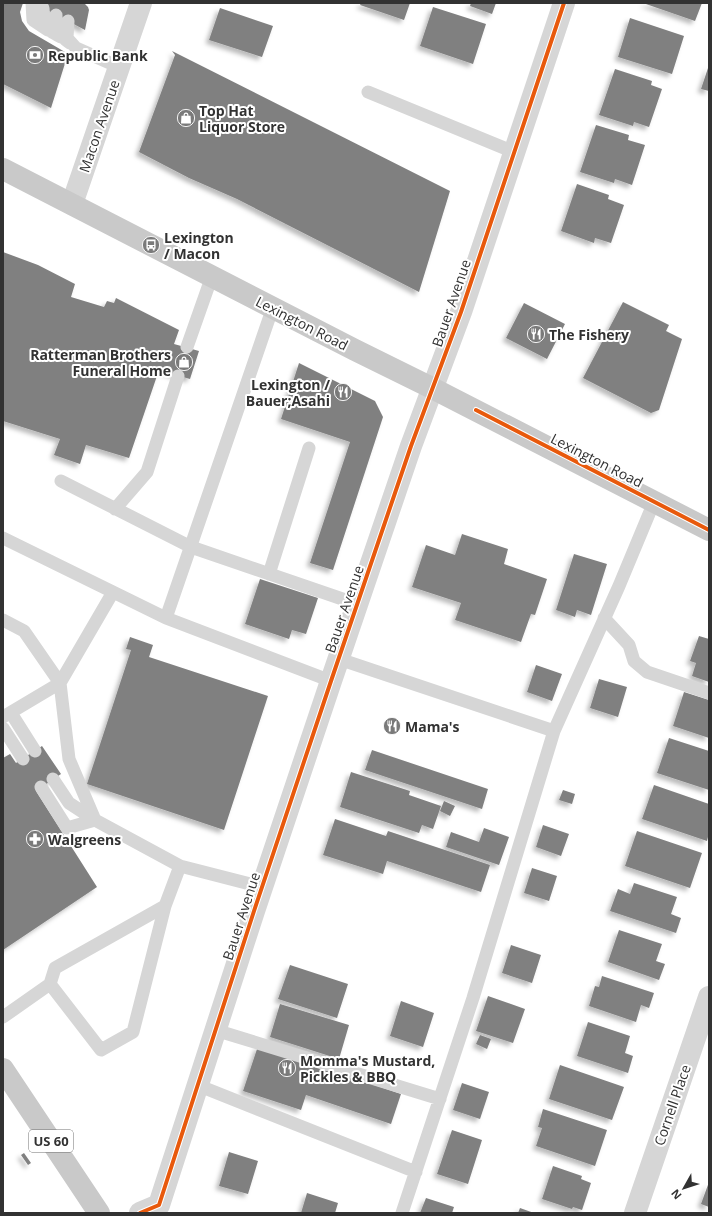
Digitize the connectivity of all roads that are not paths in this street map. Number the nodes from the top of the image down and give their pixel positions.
1 (141, 3) edge
2 (564, 3) edge
3 (38, 5) edge
4 (56, 15) dead end
5 (68, 21) dead end
6 (63, 38) junction
7 (76, 48) junction
8 (119, 67) junction
9 (368, 92) dead end
10 (514, 152) junction
11 (3, 169) edge
12 (72, 204) junction
13 (212, 276) junction
14 (273, 308) junction
15 (187, 348) dead end
16 (178, 376) dead end
17 (432, 388) junction
18 (309, 448) dead end
19 (61, 481) dead end
20 (654, 502) junction
21 (115, 509) junction
22 (709, 530) edge
23 (3, 538) edge
24 (190, 548) junction
25 (269, 574) junction
26 (113, 592) junction
27 (357, 604) junction
28 (166, 618) junction
29 (604, 618) junction
30 (3, 620) edge
31 (339, 659) junction
32 (331, 681) junction
33 (60, 683) junction
34 (709, 693) edge
35 (7, 715) edge
36 (3, 728) edge
37 (554, 731) junction
38 (34, 751) dead end
39 (23, 759) dead end
40 (53, 779) dead end
41 (41, 787) dead end
42 (95, 820) junction
43 (180, 866) junction
44 (262, 887) junction
45 (165, 906) junction
46 (50, 984) junction
47 (709, 997) edge
48 (3, 1016) edge
49 (215, 1030) junction
50 (3, 1069) edge
51 (197, 1085) junction
52 (440, 1099) junction
53 (416, 1172) junction
54 (99, 1213) edge
55 (140, 1213) edge
56 (402, 1213) edge
57 (635, 1213) edge

1 - 8 street, Macon Avenue
2 - 10 street, Bauer Avenue
3 - 6 lane
4 - 6 lane
5 - 7 lane
6 - 7 lane
7 - 8 lane
8 - 12 street, Macon Avenue
9 - 10 lane
10 - 17 street, Bauer Avenue
11 - 12 main road, Lexington Road
12 - 13 main road, Lexington Road
13 - 14 main road, Lexington Road
13 - 15 lane
14 - 17 main road, Lexington Road
14 - 24 lane
16 - 21 lane
17 - 20 main road, Lexington Road
17 - 27 street, Bauer Avenue
18 - 25 lane
19 - 21 lane
20 - 22 main road, Lexington Road
20 - 29 lane
21 - 24 lane
23 - 26 lane
24 - 25 lane
24 - 28 lane
25 - 27 lane
26 - 28 lane
26 - 33 lane
27 - 31 street, Bauer Avenue
28 - 32 lane
29 - 34 lane
29 - 37 lane
30 - 33 lane
31 - 32 street, Bauer Avenue
31 - 37 lane
32 - 44 street, Bauer Avenue
33 - 35 lane
33 - 42 lane
35 - 38 lane
36 - 39 lane
37 - 52 lane
40 - 42 lane
41 - 42 lane
42 - 43 lane
43 - 44 lane
43 - 45 lane
44 - 49 street, Bauer Avenue
45 - 46 lane
45 - 46 lane
46 - 48 lane
47 - 57 street, Cornell Place
49 - 51 street, Bauer Avenue
49 - 52 lane
50 - 54 main road, US 60
51 - 53 lane
51 - 55 street, Bauer Avenue
52 - 53 lane
53 - 56 lane

